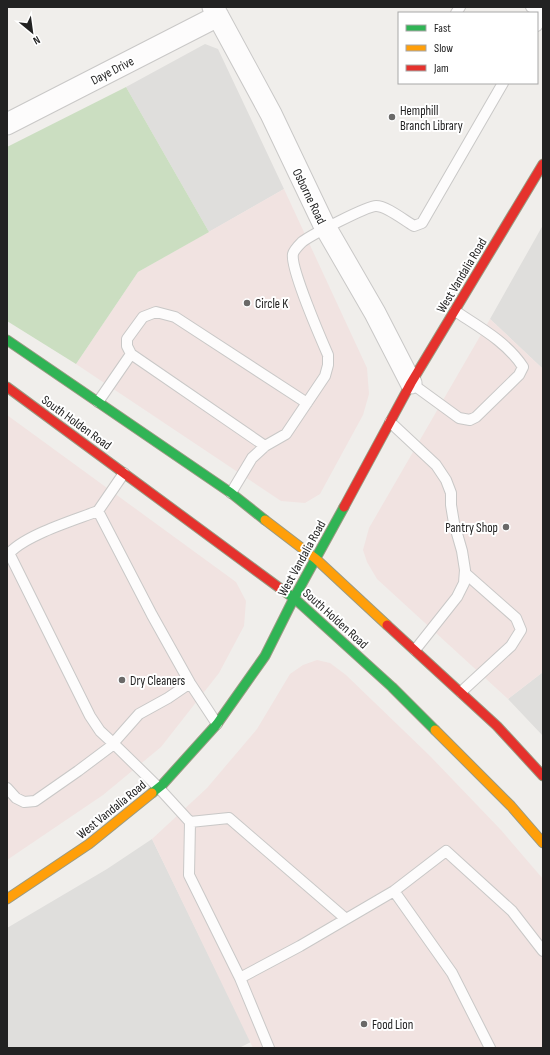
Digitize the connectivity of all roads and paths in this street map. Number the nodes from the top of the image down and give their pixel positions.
1 (531, 7) edge
2 (215, 11) edge
3 (543, 15) edge
4 (538, 24) edge
5 (502, 84) edge
6 (7, 124) edge
7 (543, 164) edge
8 (326, 228) junction
9 (455, 311) junction
10 (7, 340) edge
11 (131, 354) junction
12 (411, 383) junction
13 (7, 387) edge
14 (98, 402) junction
15 (307, 403) junction
16 (390, 422) junction
17 (265, 446) junction
18 (124, 473) junction
19 (231, 493) junction
20 (98, 511) junction
21 (8, 554) edge
22 (316, 559) junction
23 (465, 573) junction
24 (294, 598) junction
25 (415, 650) junction
26 (190, 683) junction
27 (461, 692) junction
28 (217, 724) junction
29 (114, 744) junction
30 (543, 776) edge
31 (7, 788) edge
32 (158, 788) junction
33 (190, 822) junction
34 (543, 843) edge
35 (394, 891) junction
36 (7, 899) edge
37 (346, 920) junction
38 (543, 951) edge
39 (240, 978) junction
40 (269, 1048) edge
41 (490, 1048) edge

1 - 3 lane
2 - 6 street, Daye Drive
2 - 8 street, Osborne Road
3 - 4 lane
5 - 8 lane
7 - 9 main road, West Vandalia Road
8 - 12 street, Osborne Road
8 - 15 lane
9 - 12 main road, West Vandalia Road
9 - 12 lane
10 - 14 main road, South Holden Road
11 - 14 lane
11 - 15 lane
11 - 17 lane
12 - 16 main road, West Vandalia Road
13 - 18 main road, South Holden Road
14 - 19 main road, South Holden Road
15 - 17 lane
16 - 22 main road, West Vandalia Road
16 - 23 lane
17 - 19 lane
18 - 20 lane
18 - 24 main road, South Holden Road
19 - 22 main road, South Holden Road
20 - 21 lane
20 - 26 lane
21 - 29 lane
22 - 24 main road, West Vandalia Road
22 - 25 main road, South Holden Road
23 - 25 lane
23 - 27 lane
24 - 28 main road, West Vandalia Road
24 - 34 main road, South Holden Road
25 - 27 main road, South Holden Road
26 - 28 lane
26 - 29 lane
27 - 30 main road, South Holden Road
28 - 32 main road, West Vandalia Road
29 - 31 lane
29 - 32 lane
32 - 33 lane
32 - 36 main road, West Vandalia Road
33 - 37 lane
33 - 39 lane
35 - 37 lane
35 - 38 lane
35 - 41 lane
37 - 39 lane
39 - 40 lane

